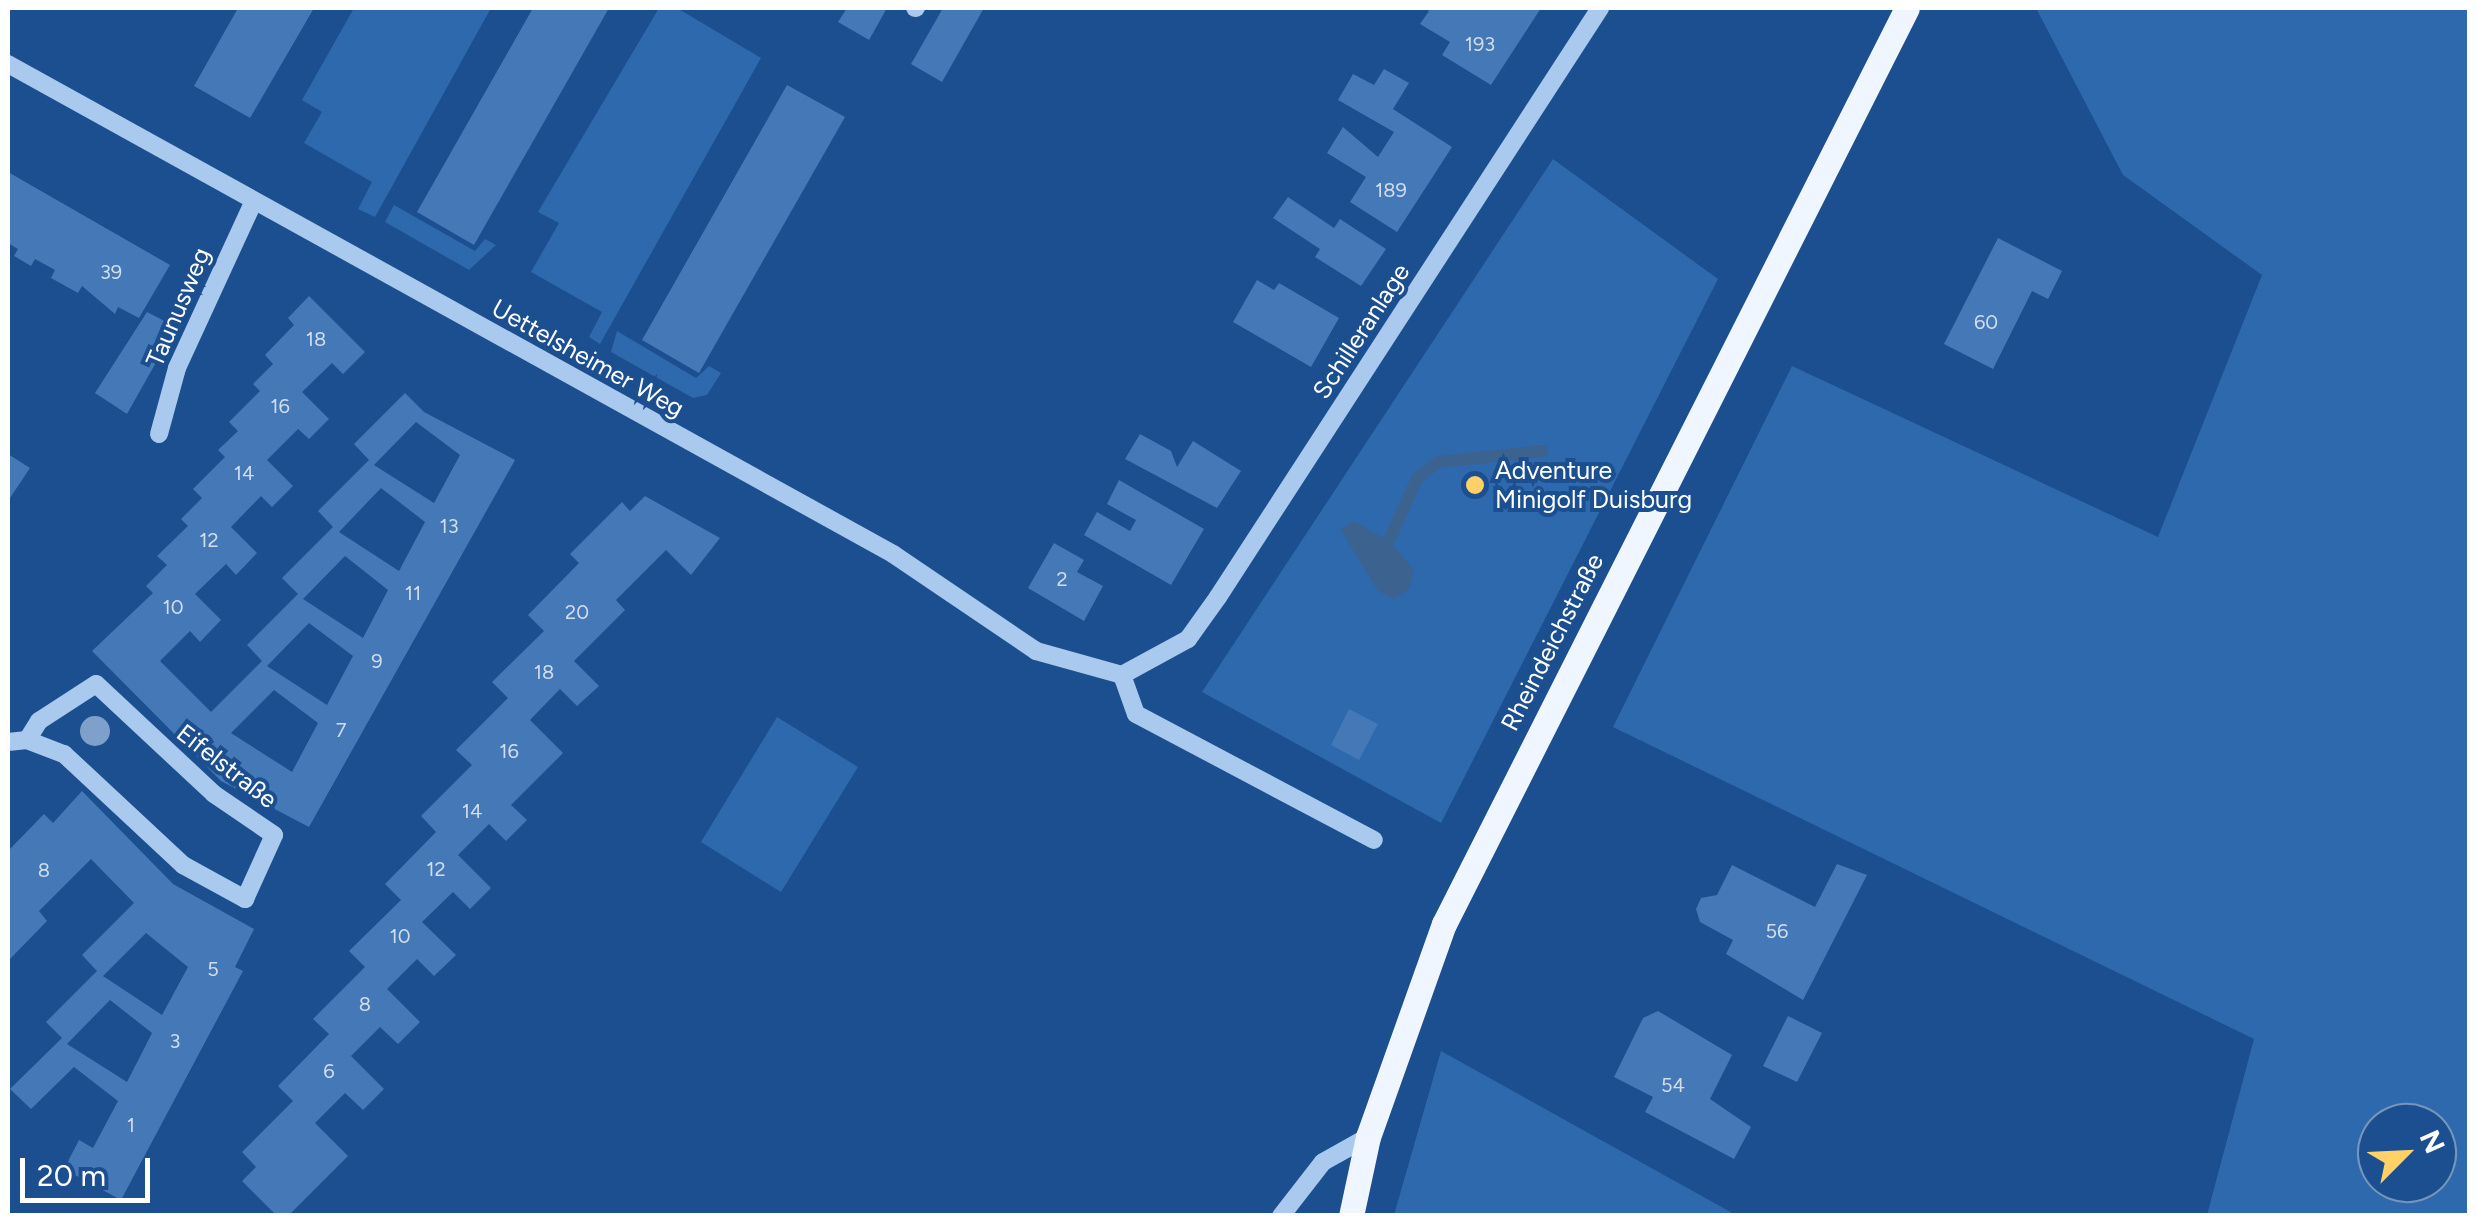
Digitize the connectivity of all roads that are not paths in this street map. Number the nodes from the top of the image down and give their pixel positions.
1 (1600, 8) edge
2 (1906, 8) edge
3 (8, 64) edge
4 (252, 203) junction
5 (160, 434) dead end
6 (1122, 675) junction
7 (17, 741) edge
8 (1374, 840) dead end
9 (1368, 1137) junction
10 (1281, 1216) edge
11 (1350, 1216) edge

1 - 6 street, Schilleranlage
2 - 9 main road, Rheindeichstraße
3 - 4 street, Uettelsheimer Weg
4 - 5 street, Taunusweg
4 - 6 street, Uettelsheimer Weg
6 - 8 street
7 - 7 street, Eifelstraße
9 - 10 street
9 - 11 main road, Rheindeichstraße

